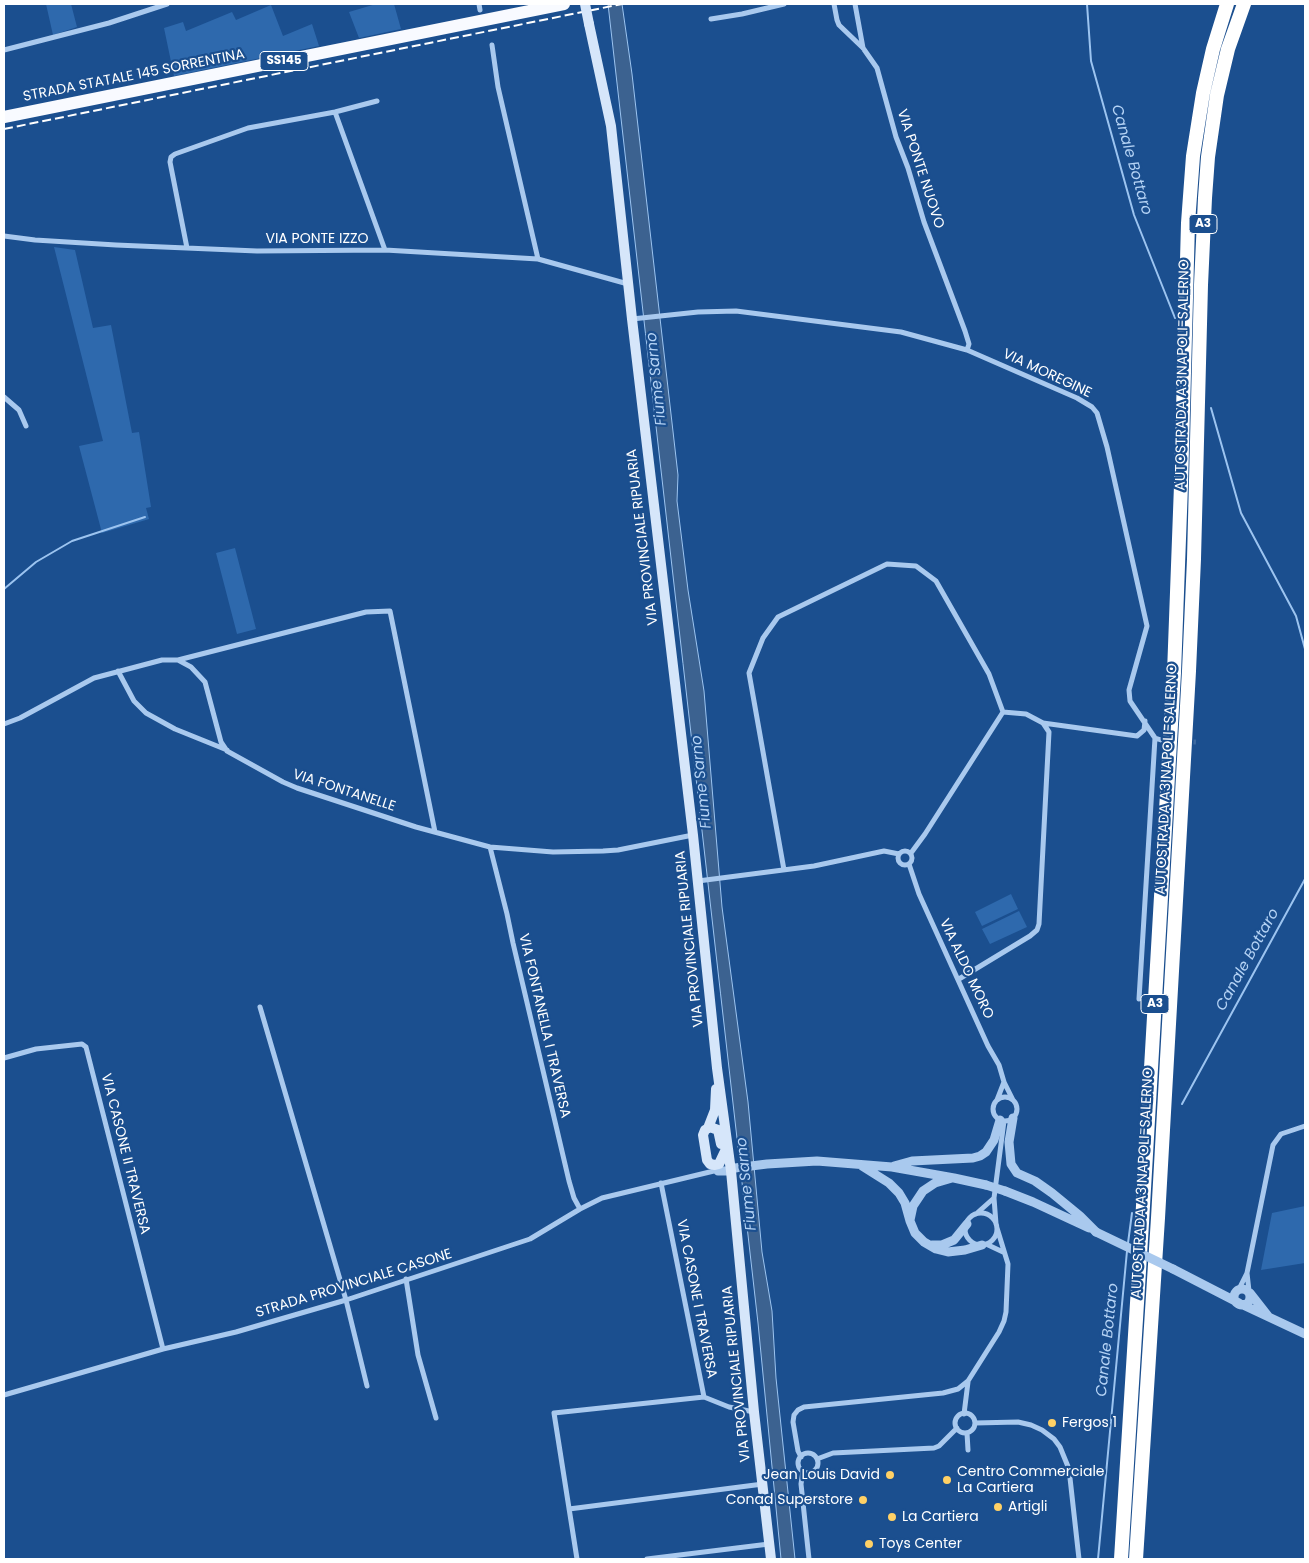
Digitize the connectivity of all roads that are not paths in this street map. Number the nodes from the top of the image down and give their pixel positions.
1 (167, 4) edge
2 (564, 4) edge
3 (585, 4) edge
4 (784, 4) edge
5 (834, 4) edge
6 (855, 4) edge
7 (1219, 4) edge
8 (1227, 4) edge
9 (1244, 4) edge
10 (711, 19) dead end
11 (492, 45) dead end
12 (863, 48) junction
13 (4, 50) edge
14 (1203, 93) junction
15 (378, 101) dead end
16 (335, 112) junction
17 (4, 117) edge
18 (4, 236) edge
19 (187, 248) junction
20 (385, 250) junction
21 (538, 259) junction
22 (628, 284) junction
23 (632, 319) junction
24 (967, 350) junction
25 (4, 397) edge
26 (26, 426) dead end
27 (178, 660) junction
28 (118, 671) junction
29 (1002, 712) junction
30 (1144, 722) junction
31 (1043, 723) junction
32 (4, 724) edge
33 (227, 750) junction
34 (434, 832) junction
35 (693, 835) junction
36 (490, 847) junction
37 (911, 853) junction
38 (899, 854) junction
39 (909, 864) junction
40 (784, 870) junction
41 (699, 880) junction
42 (959, 979) junction
43 (1139, 999) dead end
44 (260, 1007) dead end
45 (4, 1058) edge
46 (718, 1068) junction
47 (1004, 1082) junction
48 (1013, 1100) junction
49 (996, 1101) junction
50 (1006, 1120) junction
51 (1305, 1126) edge
52 (708, 1128) junction
53 (719, 1132) junction
54 (727, 1145) junction
55 (722, 1165) junction
56 (859, 1165) junction
57 (892, 1167) junction
58 (702, 1173) junction
59 (954, 1178) junction
60 (661, 1183) junction
61 (994, 1198) junction
62 (580, 1209) junction
63 (975, 1214) junction
64 (910, 1221) junction
65 (966, 1224) junction
66 (997, 1226) junction
67 (1096, 1232) junction
68 (984, 1244) junction
69 (929, 1245) junction
70 (1004, 1252) junction
71 (1247, 1273) junction
72 (406, 1279) junction
73 (1216, 1290) junction
74 (1244, 1291) junction
75 (346, 1300) junction
76 (1240, 1304) junction
77 (1268, 1316) junction
78 (1305, 1334) edge
79 (163, 1349) junction
80 (968, 1381) junction
81 (367, 1386) dead end
82 (4, 1395) edge
83 (704, 1397) junction
84 (754, 1412) junction
85 (964, 1414) junction
86 (436, 1418) dead end
87 (975, 1423) junction
88 (957, 1428) junction
89 (966, 1433) junction
90 (968, 1450) dead end
91 (801, 1457) junction
92 (817, 1459) junction
93 (803, 1471) junction
94 (763, 1484) junction
95 (569, 1509) junction
96 (770, 1544) junction
97 (577, 1559) edge
98 (647, 1559) edge
99 (771, 1559) edge
100 (809, 1559) edge
101 (1079, 1559) edge
102 (1121, 1559) edge
103 (1136, 1559) edge

1 - 13 street
2 - 17 highway, STRADA STATALE 145 SORRENTINA / SS145
3 - 22 main road, VIA PROVINCIALE RIPUARIA, bridge
4 - 10 street
5 - 12 street, VIA PONTE NUOVO
6 - 12 street
7 - 14 highway
8 - 14 highway, AUTOSTRADA A3 NAPOLI-SALERNO / A3
9 - 103 highway, AUTOSTRADA A3 NAPOLI-SALERNO / A3
11 - 21 street
12 - 24 street, VIA PONTE NUOVO
14 - 102 highway, AUTOSTRADA A3 NAPOLI-SALERNO / A3
15 - 16 street
16 - 19 street
16 - 20 street
18 - 19 street, VIA PONTE IZZO
19 - 20 street, VIA PONTE IZZO
20 - 21 street, VIA PONTE IZZO
21 - 22 street, VIA PONTE IZZO
22 - 23 main road, VIA PROVINCIALE RIPUARIA
23 - 24 street, VIA MOREGINE
23 - 35 main road, VIA PROVINCIALE RIPUARIA
24 - 30 street, VIA MOREGINE
25 - 26 street
27 - 28 street
27 - 33 street
27 - 34 street
28 - 32 street
28 - 33 street, VIA FONTANELLE
29 - 31 street
29 - 37 street
29 - 40 street
30 - 31 street
30 - 43 street, VIA MOREGINE
31 - 42 street
33 - 34 street, VIA FONTANELLE
34 - 36 street, VIA FONTANELLE
35 - 36 street, VIA FONTANELLE
35 - 41 main road, VIA PROVINCIALE RIPUARIA
36 - 62 street, VIA FONTANELLA I TRAVERSA
37 - 38 street
37 - 39 street
38 - 39 street
38 - 40 street
39 - 42 street, VIA ALDO MORO
40 - 41 street
41 - 46 main road, VIA PROVINCIALE RIPUARIA
42 - 47 street, VIA ALDO MORO
44 - 75 street
45 - 79 street, VIA CASONE II TRAVERSA
46 - 52 main road, VIA PROVINCIALE RIPUARIA
46 - 54 main road, VIA PROVINCIALE RIPUARIA
47 - 48 street, VIA ALDO MORO
47 - 49 street
48 - 49 street
48 - 50 street
49 - 50 street
50 - 57 street
50 - 61 street
50 - 67 street
51 - 71 street
52 - 53 main road
52 - 55 main road, VIA PROVINCIALE RIPUARIA
53 - 54 main road
53 - 55 main road, VIA PROVINCIALE RIPUARIA
54 - 55 main road
55 - 56 street
55 - 58 street, STRADA PROVINCIALE CASONE
55 - 58 street
55 - 84 main road, VIA PROVINCIALE RIPUARIA
56 - 57 street
56 - 64 street
57 - 59 street
58 - 60 street, STRADA PROVINCIALE CASONE
59 - 64 street
59 - 67 street, bridge
60 - 62 street, STRADA PROVINCIALE CASONE
60 - 83 street, VIA CASONE I TRAVERSA
61 - 63 street
61 - 66 street
62 - 72 street, STRADA PROVINCIALE CASONE
63 - 65 street
63 - 66 street
64 - 69 street
65 - 68 street
65 - 69 street
66 - 68 street
66 - 70 street
67 - 73 street, bridge
68 - 69 street
68 - 70 street
70 - 80 street
71 - 74 street
71 - 74 street
72 - 75 street, STRADA PROVINCIALE CASONE
72 - 86 street
73 - 74 street
73 - 76 street
74 - 76 street
74 - 76 street
74 - 77 street
75 - 79 street, STRADA PROVINCIALE CASONE
75 - 81 street
76 - 77 street
77 - 78 street
79 - 82 street, STRADA PROVINCIALE CASONE
80 - 85 street
80 - 91 street
83 - 84 street, VIA CASONE I TRAVERSA
83 - 95 street
84 - 94 main road, VIA PROVINCIALE RIPUARIA
85 - 87 street
85 - 88 street
87 - 89 street
87 - 101 street
88 - 89 street
88 - 92 street
89 - 90 street
91 - 92 street
91 - 93 street
92 - 93 street
93 - 100 street
94 - 95 street
94 - 96 main road, VIA PROVINCIALE RIPUARIA
95 - 97 street
96 - 98 street
96 - 99 main road, VIA PROVINCIALE RIPUARIA

